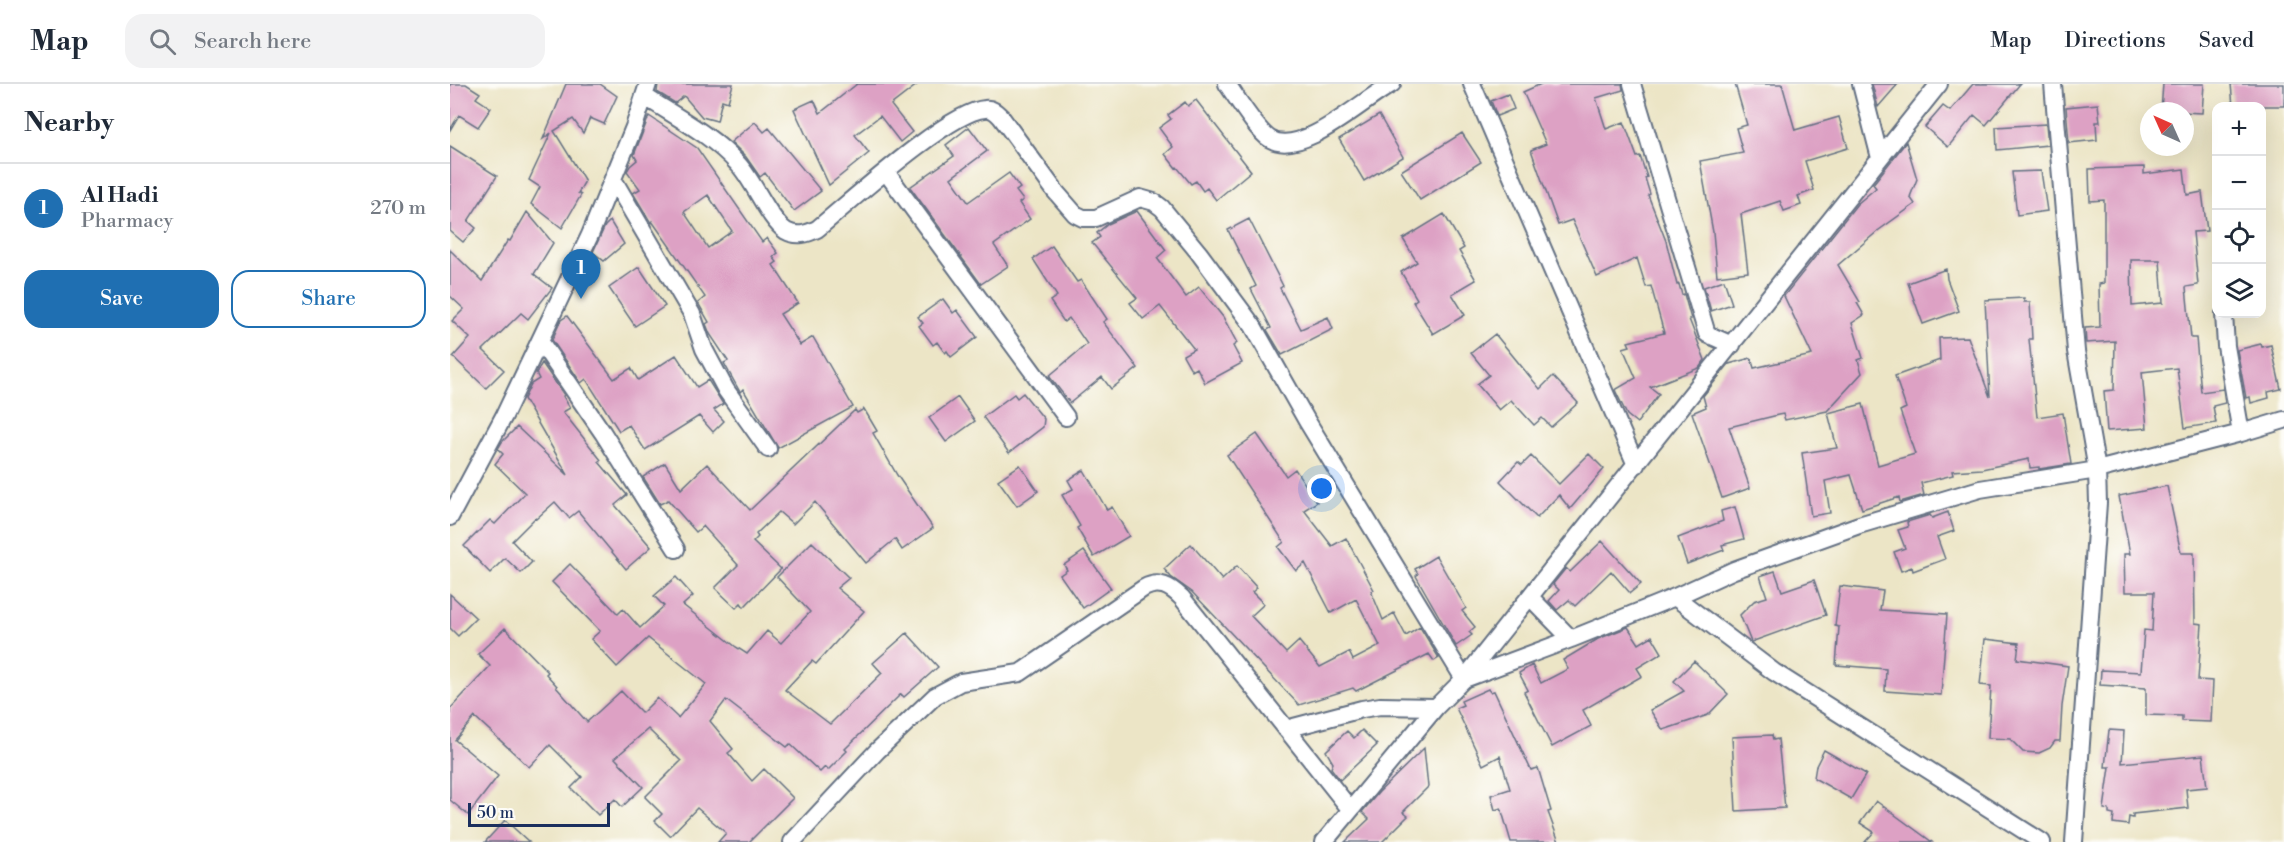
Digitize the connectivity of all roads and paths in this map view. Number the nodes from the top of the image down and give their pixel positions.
1 (1227, 84) edge
2 (1392, 84) edge
3 (1472, 84) edge
4 (1632, 84) edge
5 (1861, 84) edge
6 (1939, 84) edge
7 (2053, 84) edge
8 (646, 90) edge
9 (1880, 158) junction
10 (886, 172) junction
11 (613, 179) junction
12 (2224, 318) edge
13 (540, 341) junction
14 (1732, 345) junction
15 (1066, 417) dead end
16 (2284, 420) edge
17 (2241, 433) junction
18 (768, 449) dead end
19 (1636, 465) junction
20 (2097, 470) junction
21 (450, 517) edge
22 (676, 549) dead end
23 (1530, 597) junction
24 (1675, 597) junction
25 (1571, 639) junction
26 (1464, 679) junction
27 (1436, 707) junction
28 (1286, 729) junction
29 (1350, 809) junction
30 (792, 842) edge
31 (1324, 842) edge
32 (2042, 842) edge
33 (2074, 842) edge

1 - 2 street
3 - 19 street
4 - 14 street
5 - 9 street
6 - 9 street
7 - 20 street
8 - 10 street
8 - 11 street
9 - 14 street
10 - 15 street
10 - 26 street
11 - 13 street
11 - 18 street
12 - 17 street
13 - 21 street
13 - 22 street
14 - 19 street
16 - 17 street
17 - 20 street
19 - 23 street
20 - 24 street
20 - 33 street
23 - 25 street
23 - 26 street
24 - 25 street
24 - 32 street
25 - 26 street
26 - 27 street
27 - 28 street
27 - 29 street
28 - 29 street
28 - 30 street
29 - 31 street

